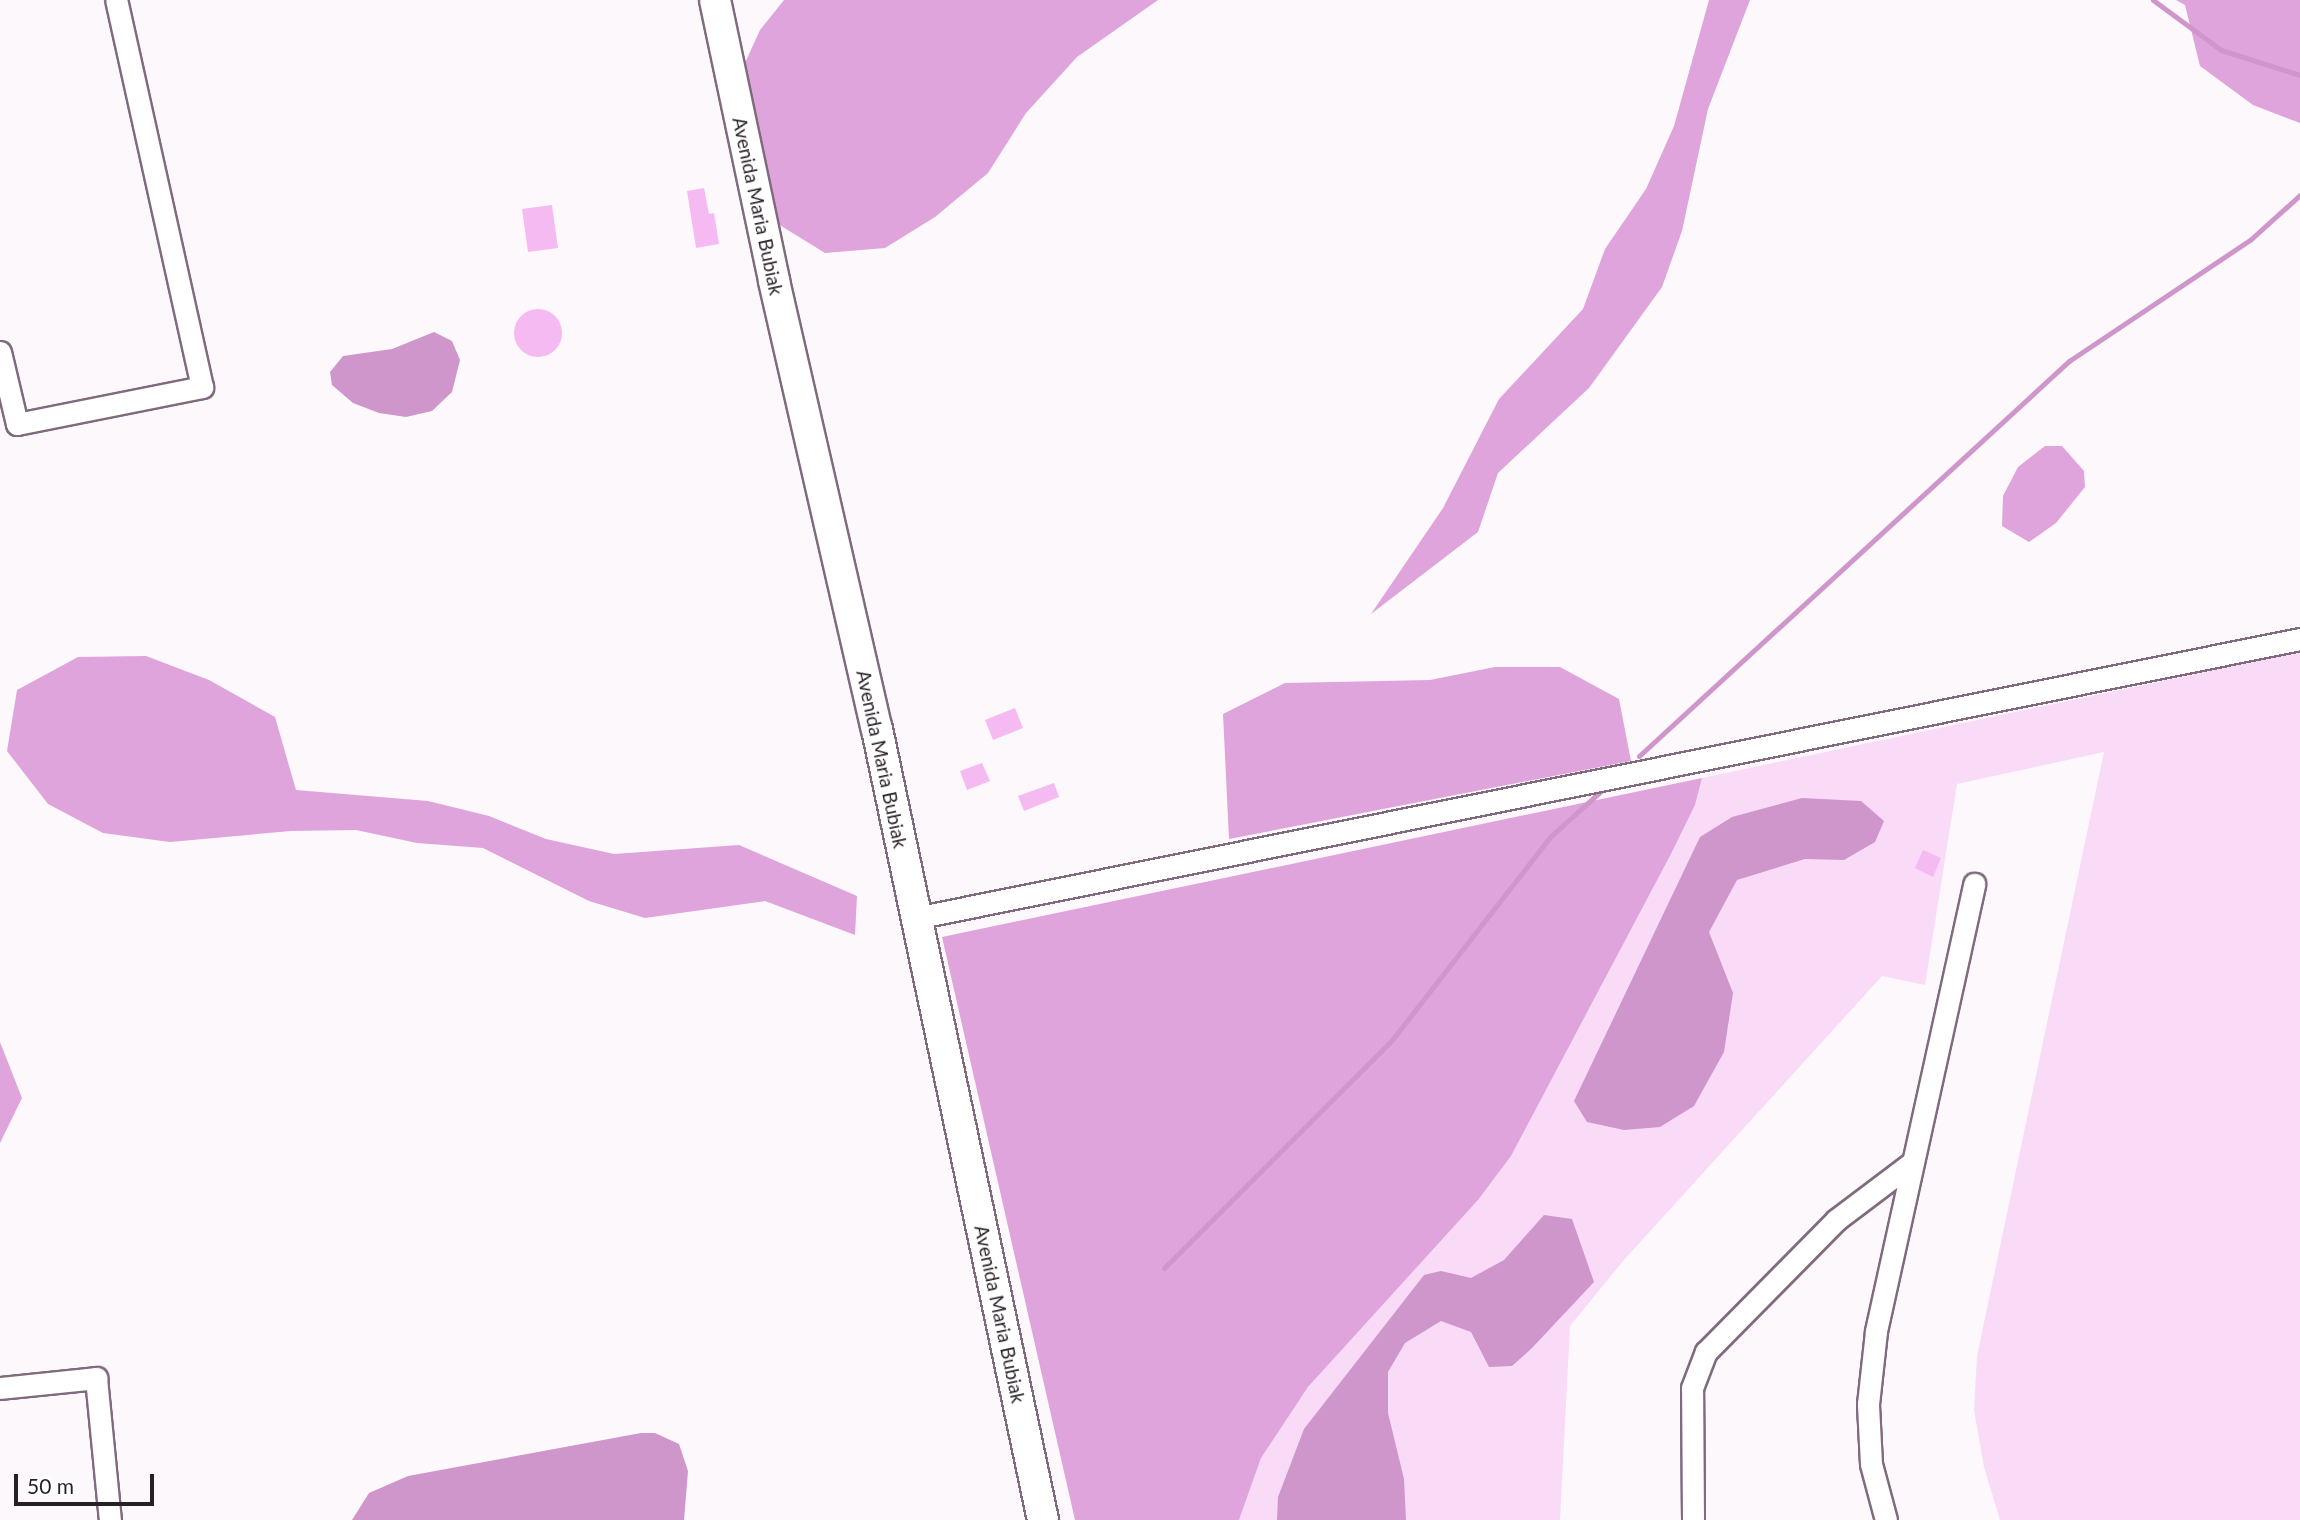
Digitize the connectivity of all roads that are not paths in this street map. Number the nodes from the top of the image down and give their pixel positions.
1 (116, 0) edge
2 (715, 0) edge
3 (0, 352) edge
4 (2300, 639) edge
5 (1974, 884) dead end
6 (915, 918) junction
7 (1913, 1162) junction
8 (0, 1388) edge
9 (110, 1520) edge
10 (1043, 1520) edge
11 (1693, 1520) edge
12 (1886, 1520) edge

1 - 3 street
2 - 6 street, Avenida Maria Bubiak
4 - 6 street
5 - 7 street
6 - 10 street, Avenida Maria Bubiak
7 - 11 street
7 - 12 street
8 - 9 street

